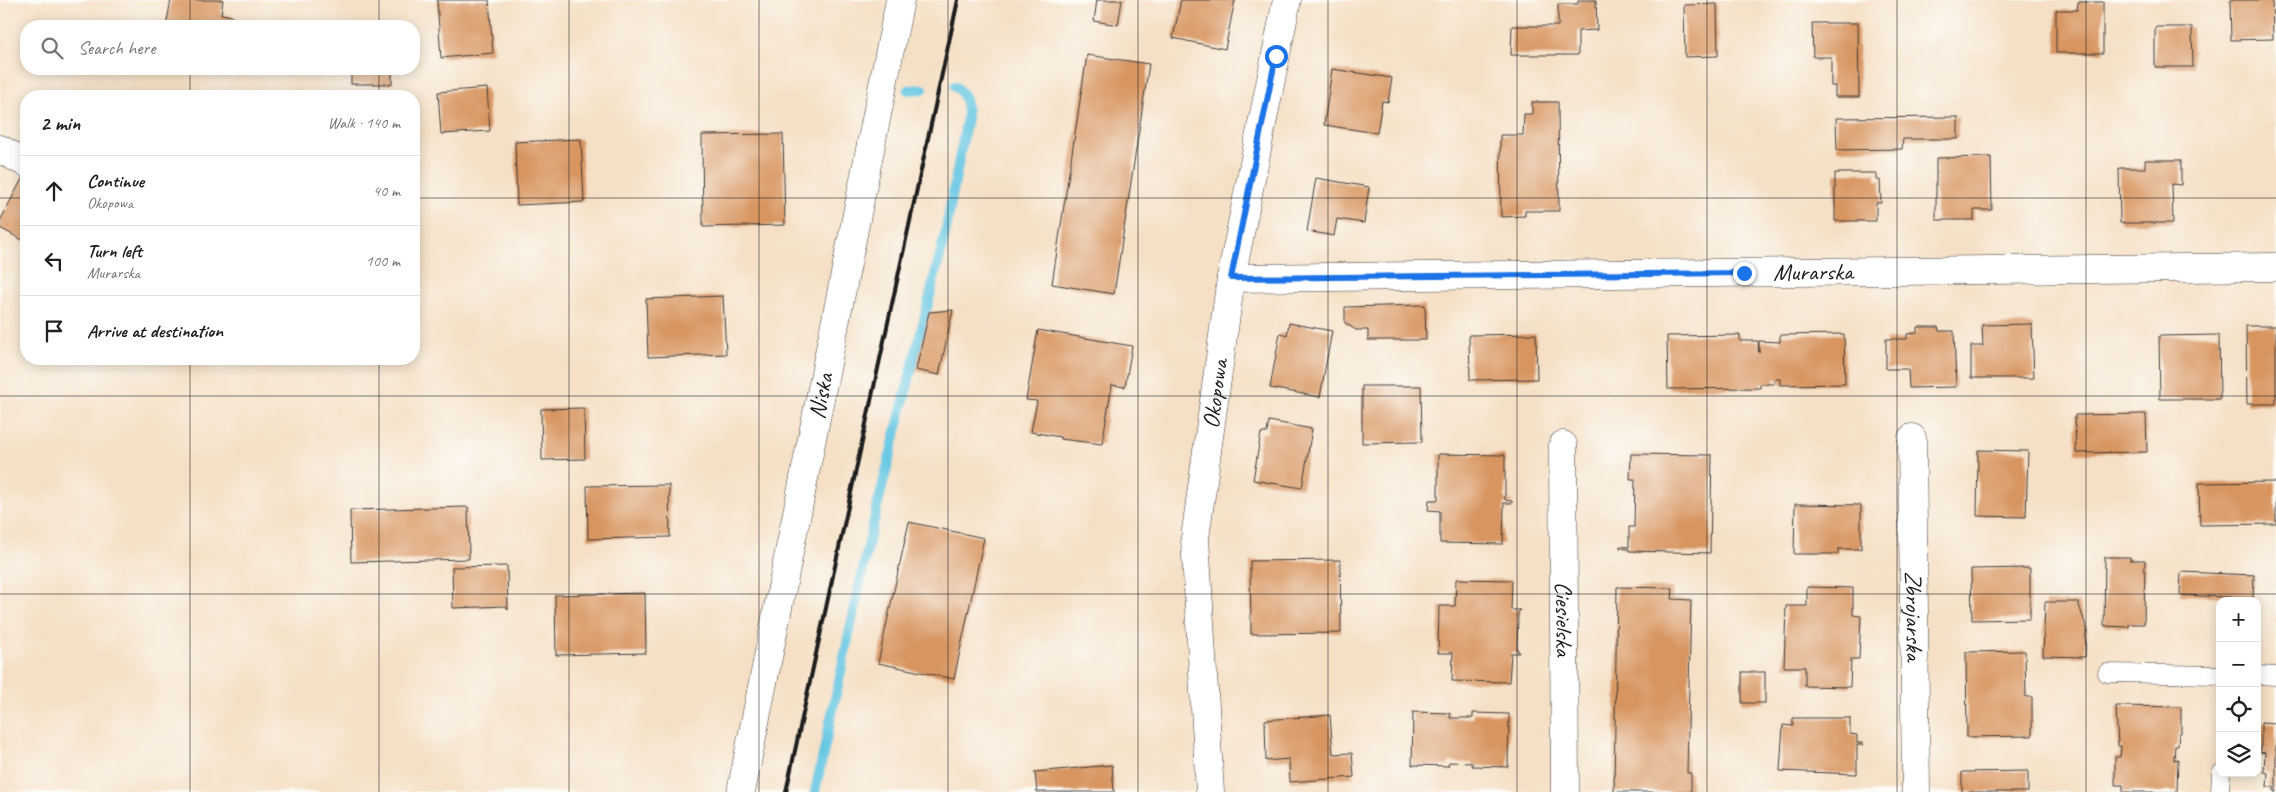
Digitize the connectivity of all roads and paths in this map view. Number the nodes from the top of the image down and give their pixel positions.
1 (900, 0) edge
2 (1287, 0) edge
3 (0, 149) edge
4 (20, 160) edge
5 (2276, 267) edge
6 (1231, 278) junction
7 (1912, 438) dead end
8 (1563, 445) dead end
9 (2106, 673) dead end
10 (2216, 675) edge
11 (2261, 675) edge
12 (2276, 676) edge
13 (2221, 777) edge
14 (741, 792) edge
15 (1210, 792) edge
16 (1565, 792) edge
17 (1916, 792) edge
18 (2220, 792) edge

1 - 14 street, Niska
2 - 6 street, Okopowa
3 - 4 street
5 - 6 street, Murarska
6 - 15 street, Okopowa
7 - 17 street, Zbrojarska
8 - 16 street, Ciesielska
9 - 10 lane
11 - 12 lane
13 - 18 lane

